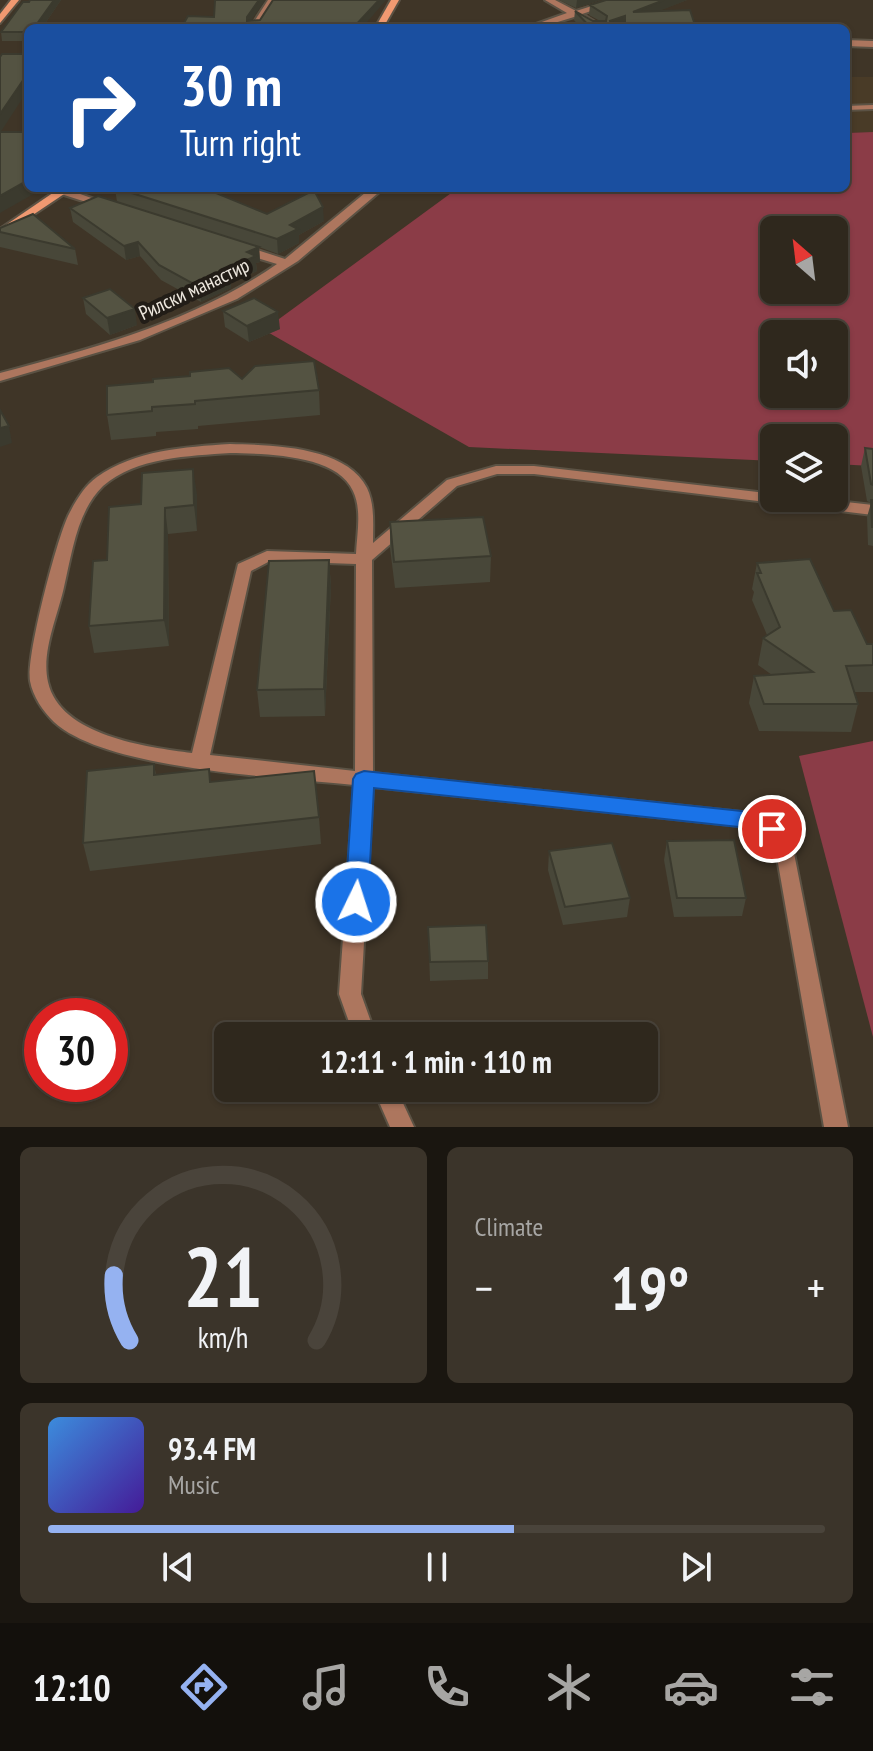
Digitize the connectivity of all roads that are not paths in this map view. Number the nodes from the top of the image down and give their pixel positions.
1 (15, 0) edge
2 (272, 0) edge
3 (395, 0) edge
4 (549, 0) edge
5 (620, 0) edge
6 (574, 15) junction
7 (0, 20) edge
8 (257, 24) edge
9 (381, 24) edge
10 (543, 24) edge
11 (593, 24) edge
12 (850, 43) edge
13 (873, 44) edge
14 (873, 107) edge
15 (850, 108) edge
16 (60, 192) edge
17 (72, 192) edge
18 (373, 192) edge
19 (122, 210) edge
20 (0, 234) edge
21 (225, 244) edge
22 (285, 263) junction
23 (0, 377) edge
24 (873, 510) edge
25 (364, 559) junction
26 (199, 761) junction
27 (364, 779) junction
28 (360, 1022) edge
29 (390, 1102) edge
30 (402, 1127) edge
31 (836, 1127) edge

1 - 7 street
2 - 8 street
3 - 9 street
4 - 6 street
5 - 6 street
6 - 10 street
6 - 11 street
12 - 13 street
14 - 15 lane
16 - 20 street
17 - 19 street
18 - 22 street, Рилски манастир
21 - 22 street
22 - 23 street, Рилски манастир
24 - 25 street
25 - 26 street
25 - 26 street
25 - 27 street
26 - 27 street
27 - 28 street
27 - 31 street
29 - 30 street

